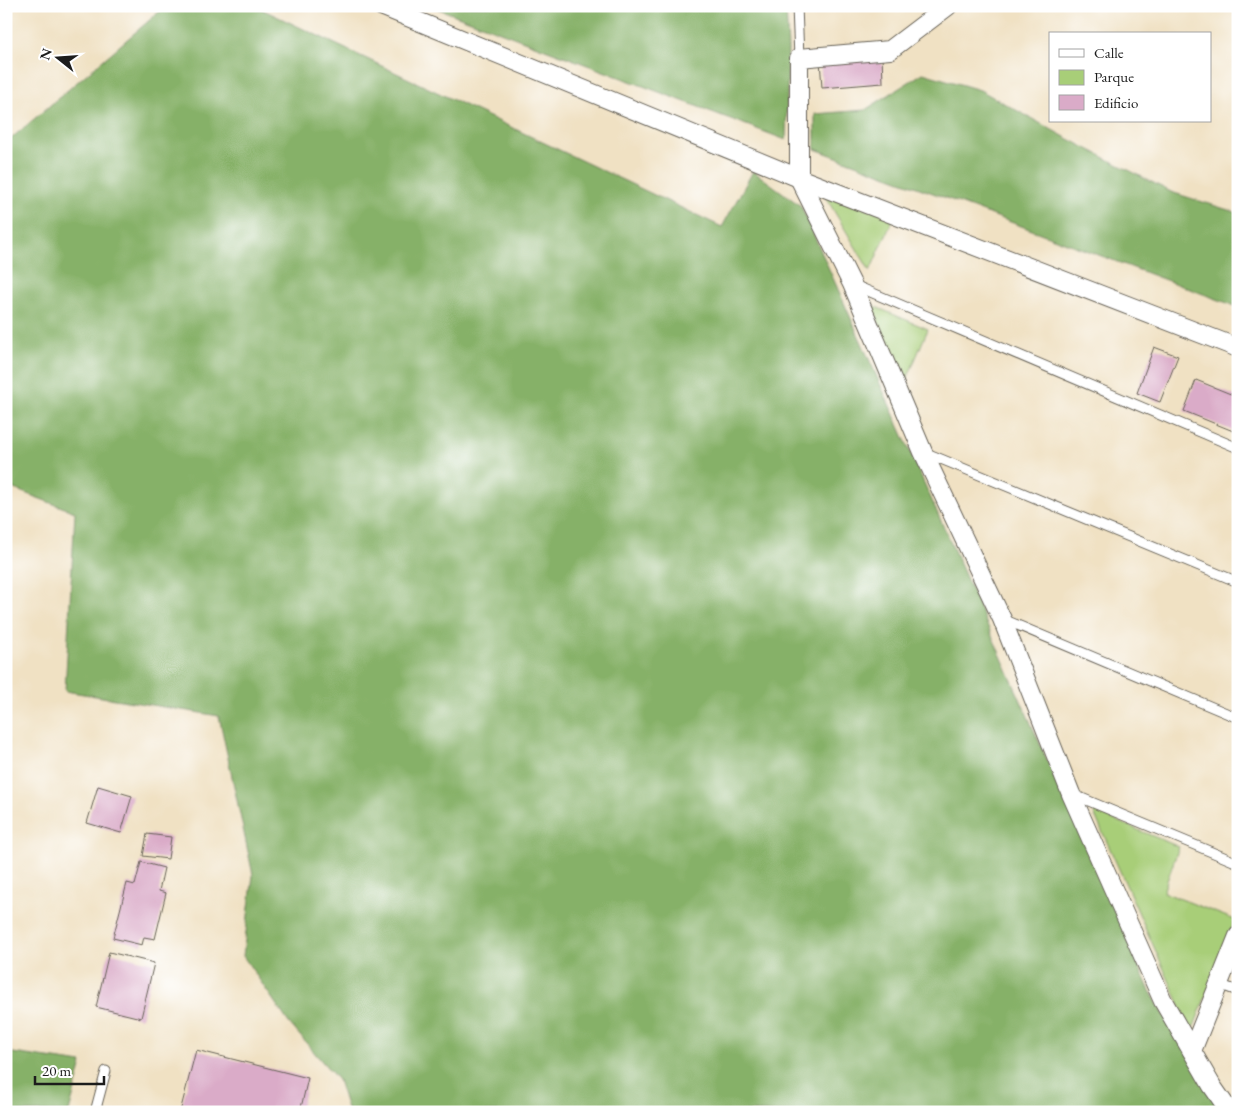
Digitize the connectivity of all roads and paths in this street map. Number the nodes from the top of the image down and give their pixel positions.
1 (381, 6) edge
2 (798, 6) edge
3 (948, 6) edge
4 (799, 58) junction
5 (799, 178) junction
6 (852, 284) junction
7 (1238, 348) edge
8 (1238, 448) edge
9 (923, 452) junction
10 (1238, 582) edge
11 (1002, 619) junction
12 (1238, 718) edge
13 (1072, 794) junction
14 (1238, 863) edge
15 (1238, 936) edge
16 (1218, 984) junction
17 (1238, 991) edge
18 (1192, 1051) junction
19 (106, 1071) dead end
20 (95, 1112) edge
21 (1230, 1112) edge

1 - 5 street
2 - 4 lane
3 - 4 street
4 - 5 street
5 - 6 street
5 - 7 street
6 - 8 lane
6 - 9 street
9 - 10 lane
9 - 11 street
11 - 12 lane
11 - 13 street
13 - 14 lane
13 - 18 street
15 - 16 street
16 - 17 lane
16 - 18 street
18 - 21 street
19 - 20 lane

